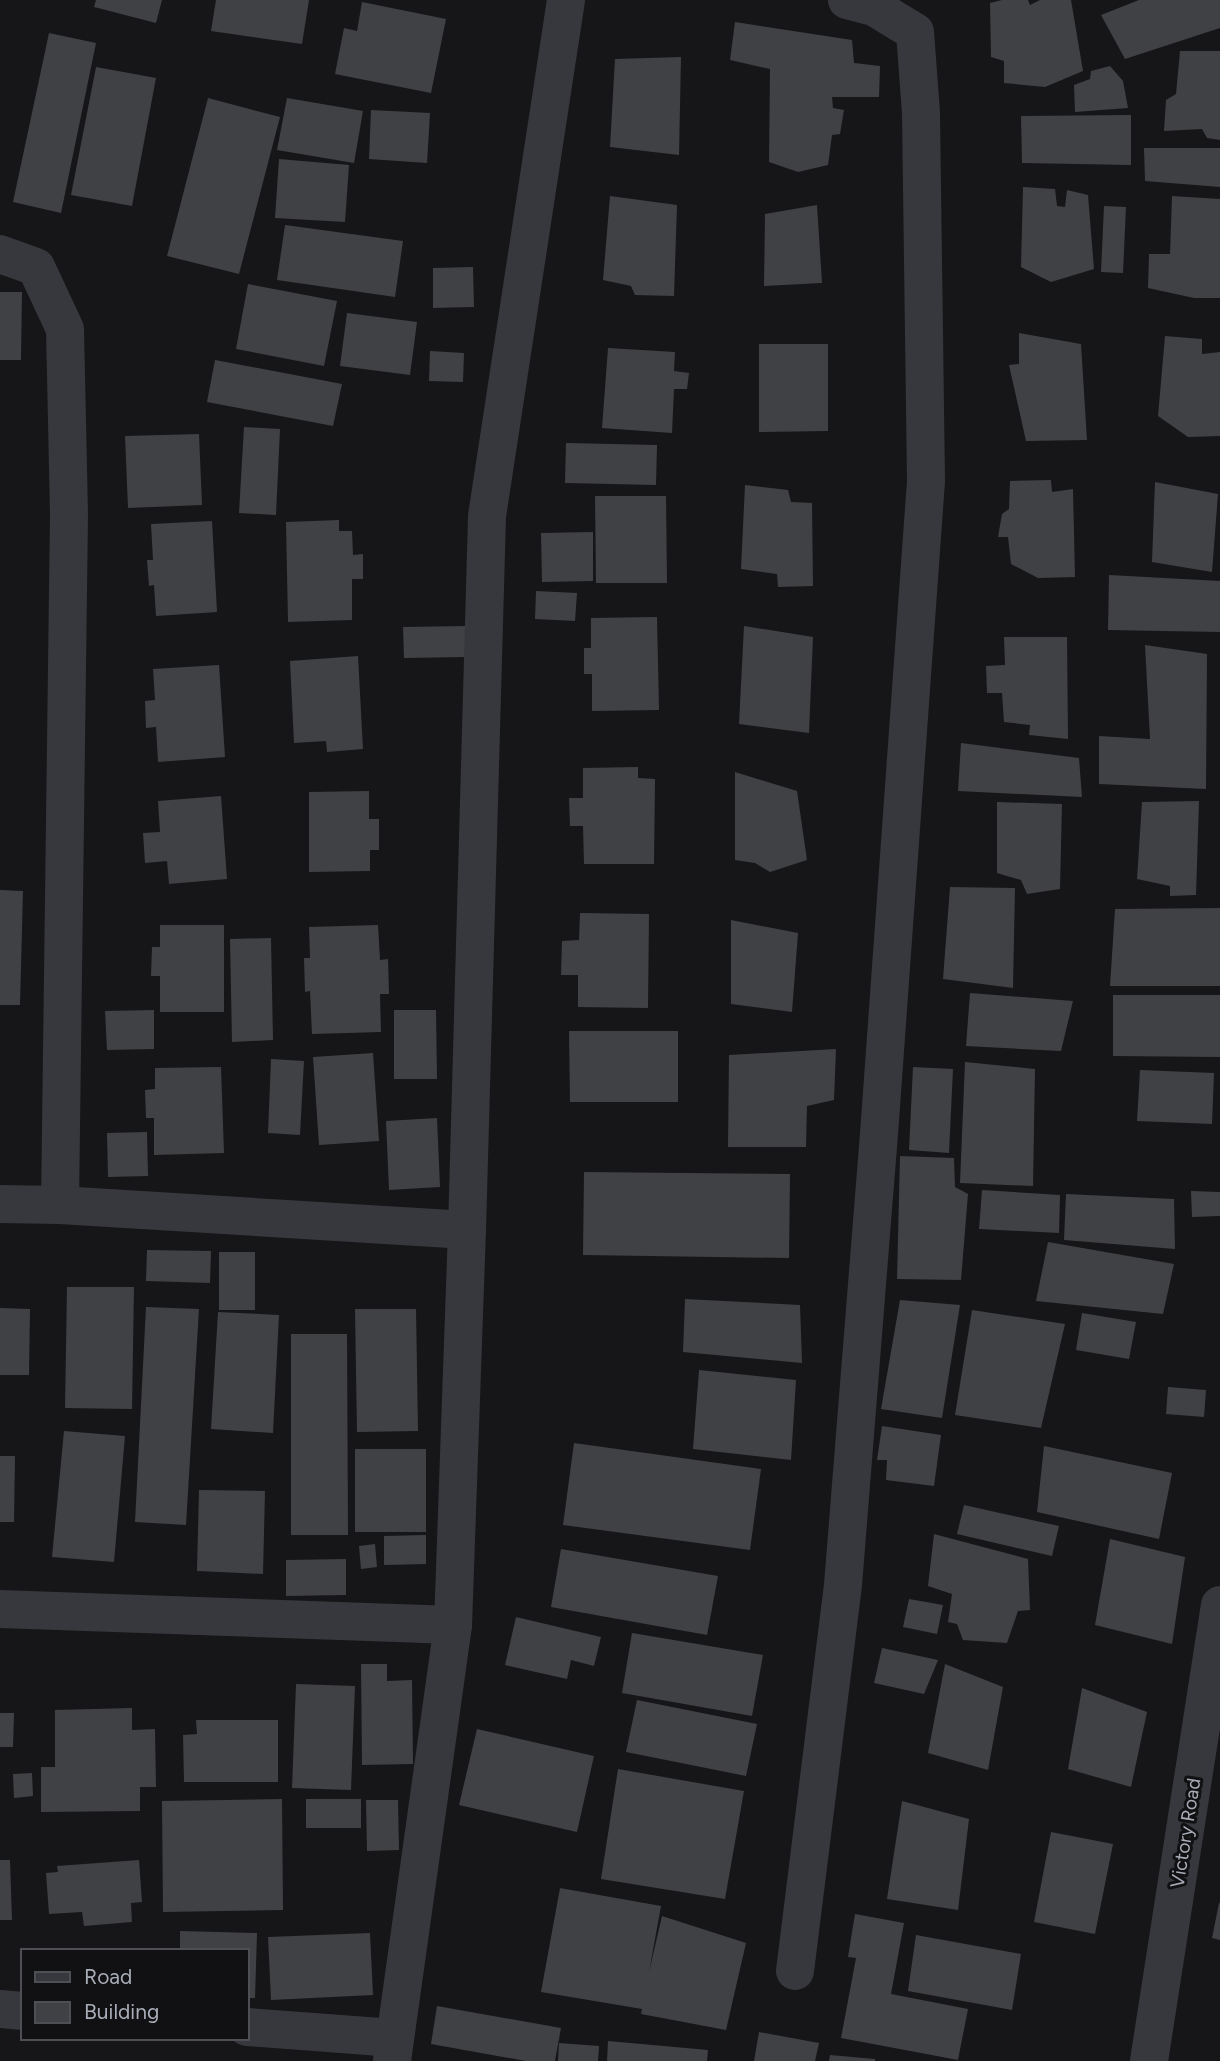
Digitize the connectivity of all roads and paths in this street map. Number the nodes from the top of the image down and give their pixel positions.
1 (566, 0) edge
2 (847, 0) edge
3 (0, 254) edge
4 (0, 1204) edge
5 (60, 1205) junction
6 (467, 1230) junction
7 (1220, 1605) edge
8 (0, 1609) edge
9 (453, 1625) junction
10 (795, 1971) dead end
11 (0, 2009) edge
12 (21, 2011) edge
13 (248, 2027) edge
14 (393, 2049) edge
15 (1149, 2061) edge

1 - 6 street
2 - 10 street
3 - 5 street
4 - 5 street
5 - 6 street
6 - 9 street
7 - 15 street, Victory Road
8 - 9 street
9 - 14 street
11 - 12 street
13 - 14 street

